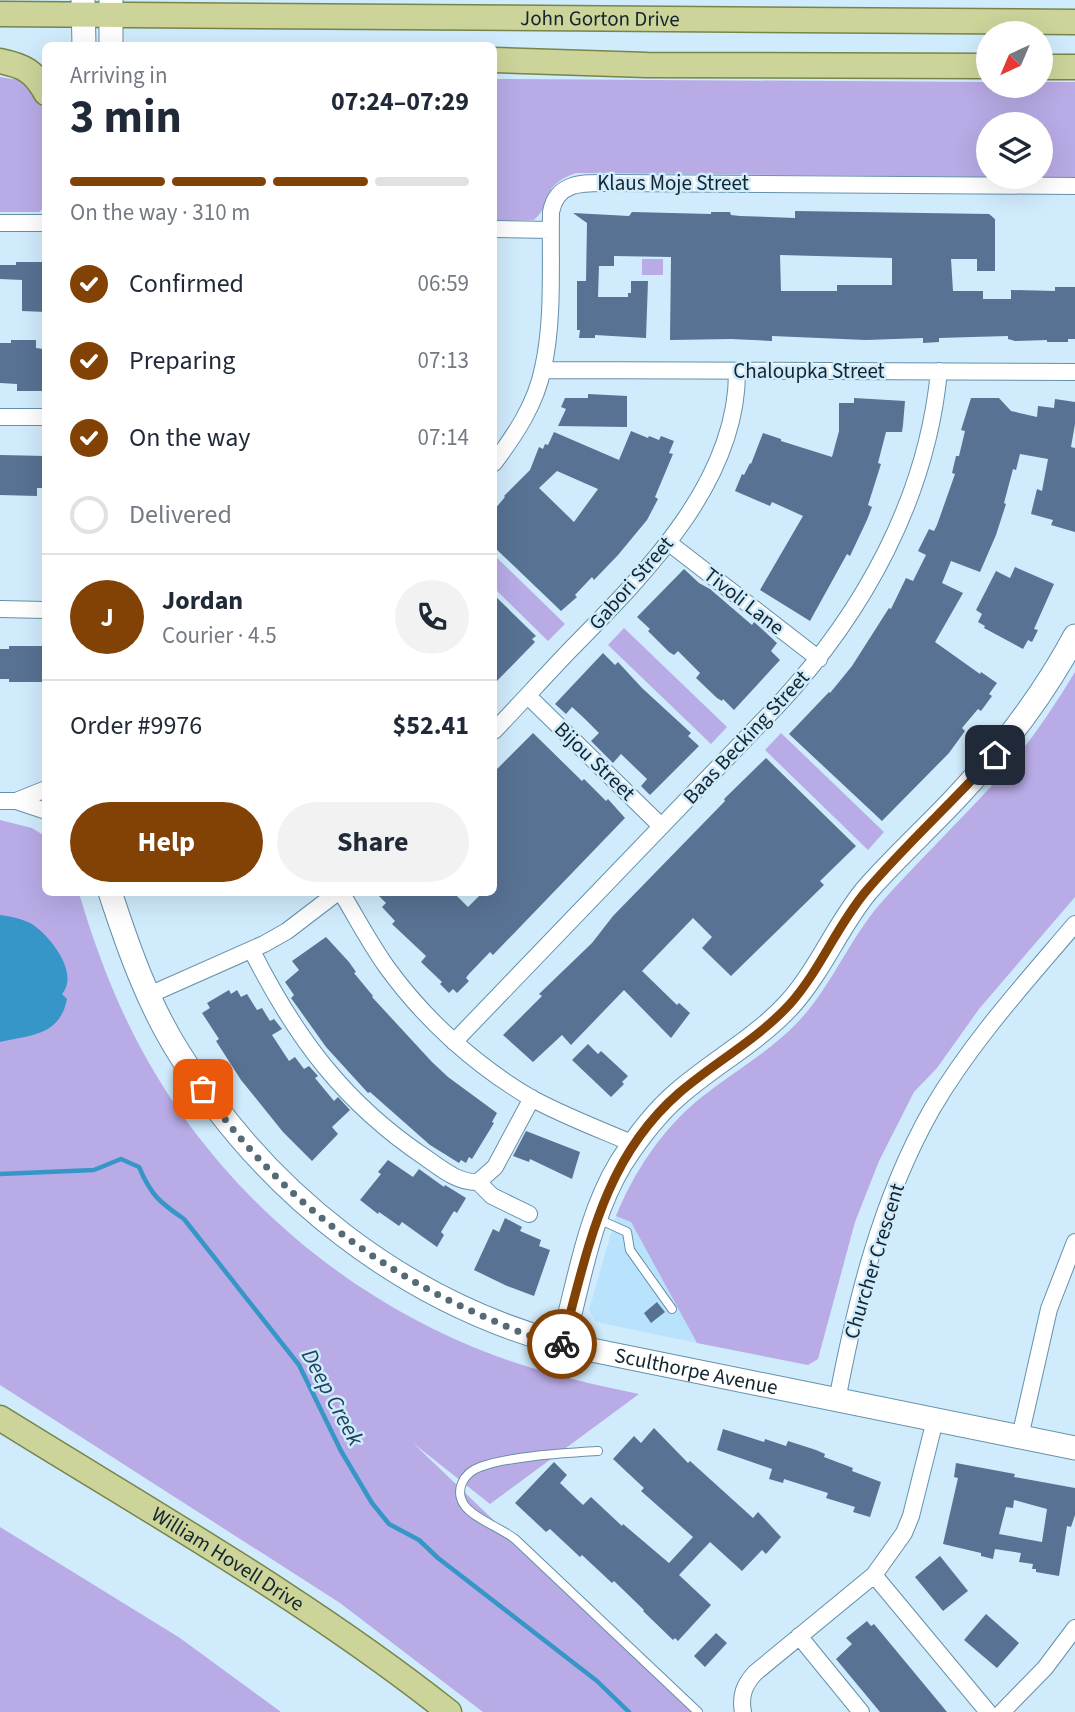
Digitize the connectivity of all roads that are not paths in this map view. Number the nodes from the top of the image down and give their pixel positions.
1 (156, 0) edge
2 (83, 7) edge
3 (111, 7) edge
4 (0, 14) edge
5 (181, 15) junction
6 (1075, 22) edge
7 (84, 42) edge
8 (111, 42) edge
9 (42, 59) edge
10 (0, 60) edge
11 (497, 60) edge
12 (976, 66) edge
13 (1054, 67) edge
14 (1075, 67) edge
15 (42, 86) edge
16 (1075, 186) edge
17 (0, 223) edge
18 (42, 223) edge
19 (497, 229) edge
20 (551, 230) junction
21 (543, 370) junction
22 (737, 371) junction
23 (939, 371) junction
24 (1075, 372) edge
25 (0, 417) edge
26 (42, 417) edge
27 (497, 458) edge
28 (669, 543) junction
29 (0, 609) edge
30 (42, 610) edge
31 (1075, 636) edge
32 (819, 659) junction
33 (528, 696) junction
34 (497, 728) edge
35 (42, 790) edge
36 (8, 801) edge
37 (42, 810) edge
38 (661, 826) junction
39 (112, 896) edge
40 (335, 896) edge
41 (342, 896) edge
42 (1075, 924) edge
43 (252, 950) junction
44 (149, 995) junction
45 (454, 1042) junction
46 (532, 1098) junction
47 (634, 1144) junction
48 (478, 1182) junction
49 (529, 1214) dead end
50 (597, 1218) junction
51 (1075, 1241) edge
52 (672, 1308) dead end
53 (562, 1344) junction
54 (837, 1401) junction
55 (0, 1418) edge
56 (935, 1420) junction
57 (1020, 1437) junction
58 (1075, 1448) edge
59 (598, 1451) dead end
60 (874, 1575) junction
61 (1075, 1628) edge
62 (799, 1636) junction
63 (449, 1712) edge
64 (698, 1712) edge
65 (743, 1712) edge
66 (860, 1712) edge
67 (988, 1712) edge
68 (1002, 1712) edge

1 - 5 main road
2 - 3 main road, John Gorton Drive
2 - 4 main road, John Gorton Drive
2 - 7 street
3 - 5 main road, John Gorton Drive
3 - 8 street
5 - 6 main road, John Gorton Drive
9 - 10 main road
10 - 15 main road
11 - 12 main road, John Gorton Drive
13 - 14 main road
16 - 20 street, Klaus Moje Street
17 - 18 street
19 - 20 street
20 - 21 street, Klaus Moje Street
21 - 22 street, Chaloupka Street
21 - 27 street, Klaus Moje Street
22 - 23 street, Chaloupka Street
22 - 28 street, Gabori Street
23 - 24 street, Chaloupka Street
23 - 32 street, Baas Becking Street
25 - 26 street
28 - 32 street, Tivoli Lane
28 - 33 street, Gabori Street
29 - 30 street
31 - 47 street
32 - 38 street, Baas Becking Street
33 - 34 street, Gabori Street
33 - 38 street, Bijou Street
35 - 36 street
36 - 37 street
38 - 45 street, Baas Becking Street
39 - 44 street, Sculthorpe Avenue
40 - 43 street
41 - 45 street
42 - 54 street, Churcher Crescent
43 - 44 street
43 - 48 street
44 - 53 street, Sculthorpe Avenue
45 - 46 street
46 - 47 street
46 - 48 street
47 - 50 street
48 - 49 street
50 - 52 lane
50 - 53 street
51 - 57 street
53 - 54 street, Sculthorpe Avenue
54 - 56 street, Sculthorpe Avenue
55 - 63 main road, William Hovell Drive
56 - 57 street, Sculthorpe Avenue
56 - 60 street
57 - 58 street, Sculthorpe Avenue
59 - 64 lane
60 - 62 street
60 - 67 street
61 - 68 street
62 - 65 street
62 - 66 street

